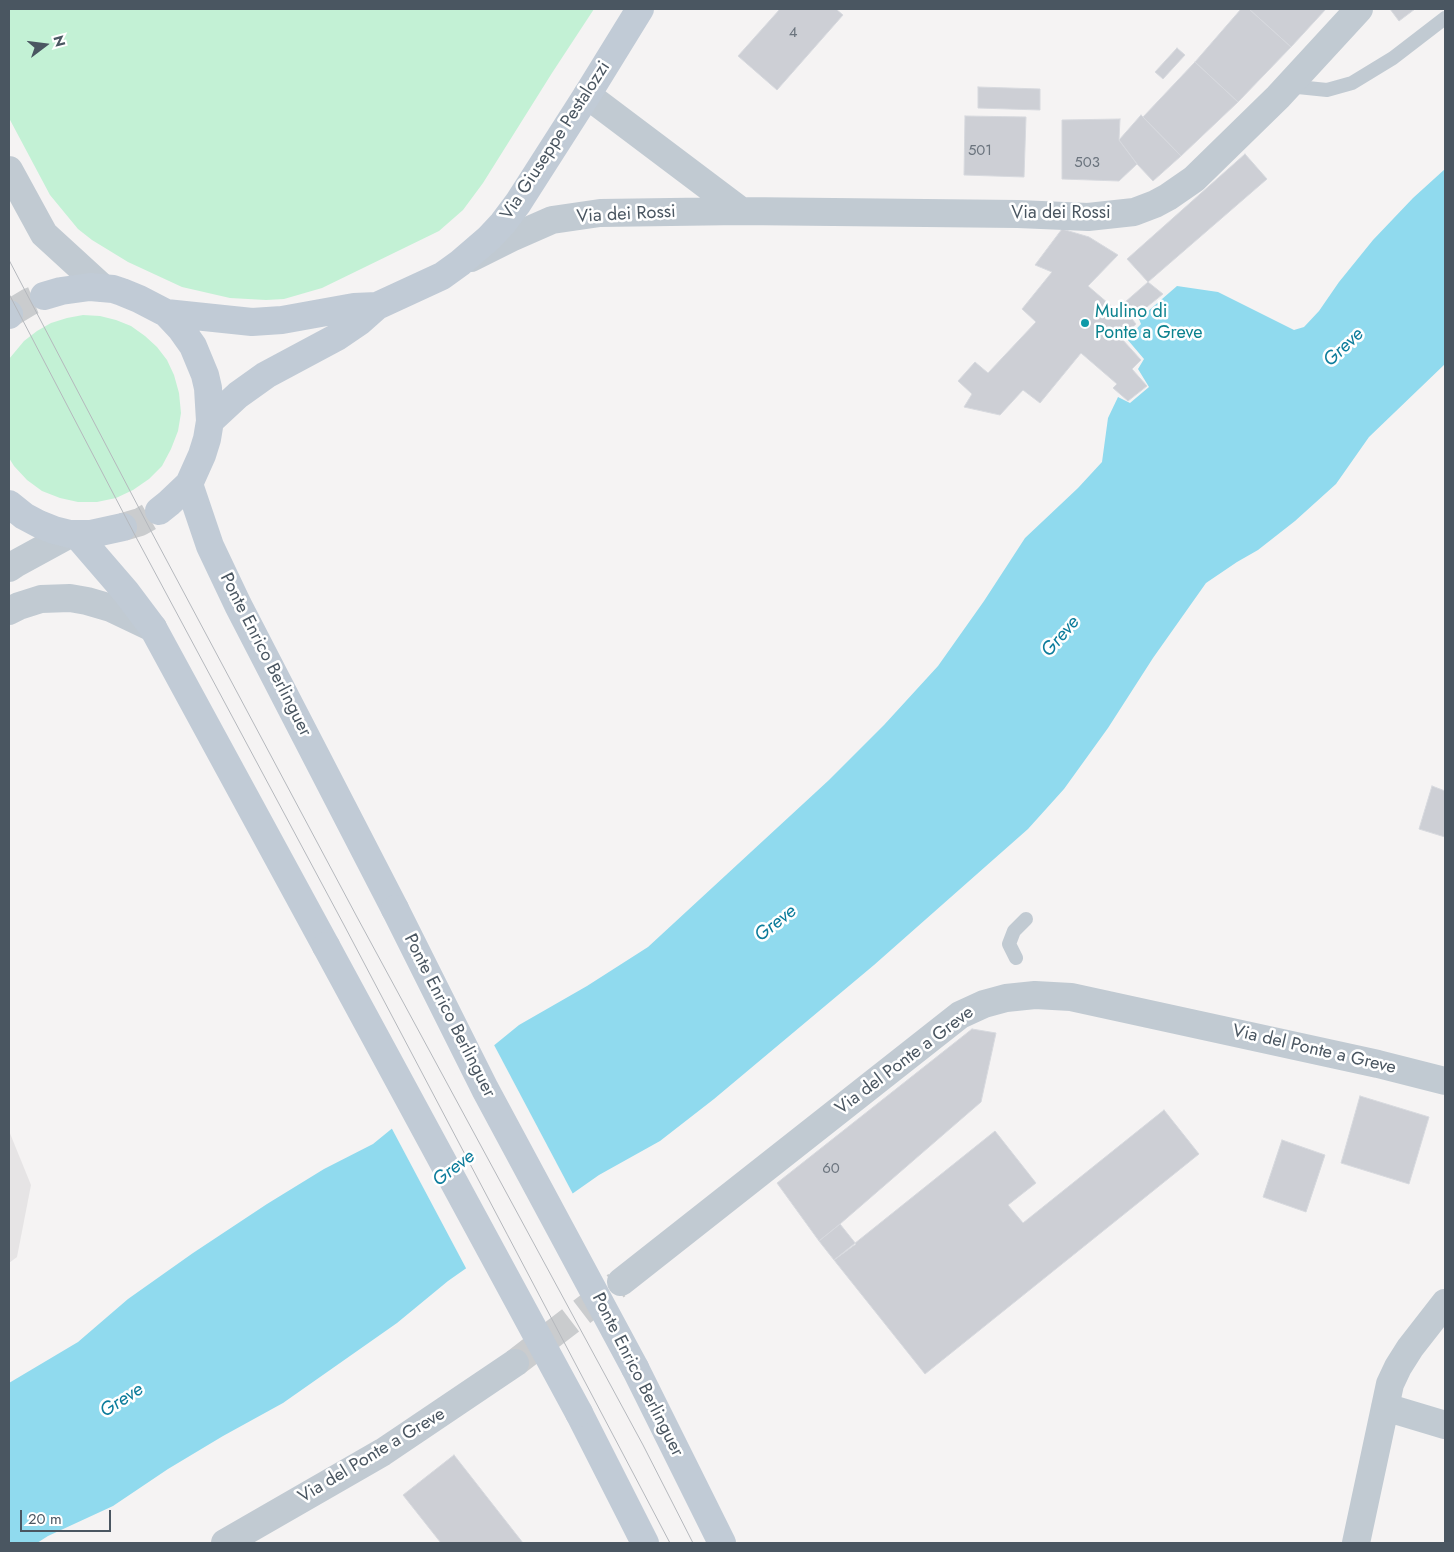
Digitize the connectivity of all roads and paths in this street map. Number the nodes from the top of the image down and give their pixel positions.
1 (640, 9) edge
2 (1359, 9) edge
3 (1445, 18) edge
4 (1288, 86) junction
5 (587, 95) junction
6 (9, 170) edge
7 (742, 211) junction
8 (460, 263) junction
9 (103, 288) junction
10 (44, 296) tunnel mouth
11 (378, 306) junction
12 (166, 313) junction
13 (210, 421) junction
14 (188, 484) junction
15 (9, 504) edge
16 (159, 511) tunnel mouth
17 (123, 527) tunnel mouth
18 (73, 534) junction
19 (9, 568) edge
20 (9, 611) edge
21 (153, 628) junction
22 (1026, 919) dead end
23 (1016, 958) dead end
24 (1445, 1081) edge
25 (620, 1282) tunnel mouth
26 (1445, 1303) edge
27 (516, 1363) tunnel mouth
28 (1385, 1407) junction
29 (1445, 1425) edge
30 (225, 1543) edge
31 (646, 1543) edge
32 (722, 1543) edge
33 (1356, 1543) edge

1 - 5 main road, Via Giuseppe Pestalozzi
2 - 4 street, Via dei Rossi
3 - 4 lane
4 - 7 street, Via dei Rossi
5 - 7 street
5 - 8 main road, Via Giuseppe Pestalozzi
6 - 9 street
7 - 8 street, Via dei Rossi
8 - 11 main road, Via Giuseppe Pestalozzi
9 - 10 main road
9 - 12 main road
11 - 12 main road
11 - 13 main road
12 - 13 main road
13 - 14 main road
14 - 16 main road
14 - 32 main road, Ponte Enrico Berlinguer, bridge
15 - 18 main road
17 - 18 main road
18 - 19 street
18 - 21 main road
20 - 21 street
21 - 31 main road, bridge
22 - 23 lane
24 - 25 street, Via del Ponte a Greve
26 - 28 street
27 - 30 street, Via del Ponte a Greve
28 - 29 street
28 - 33 street

